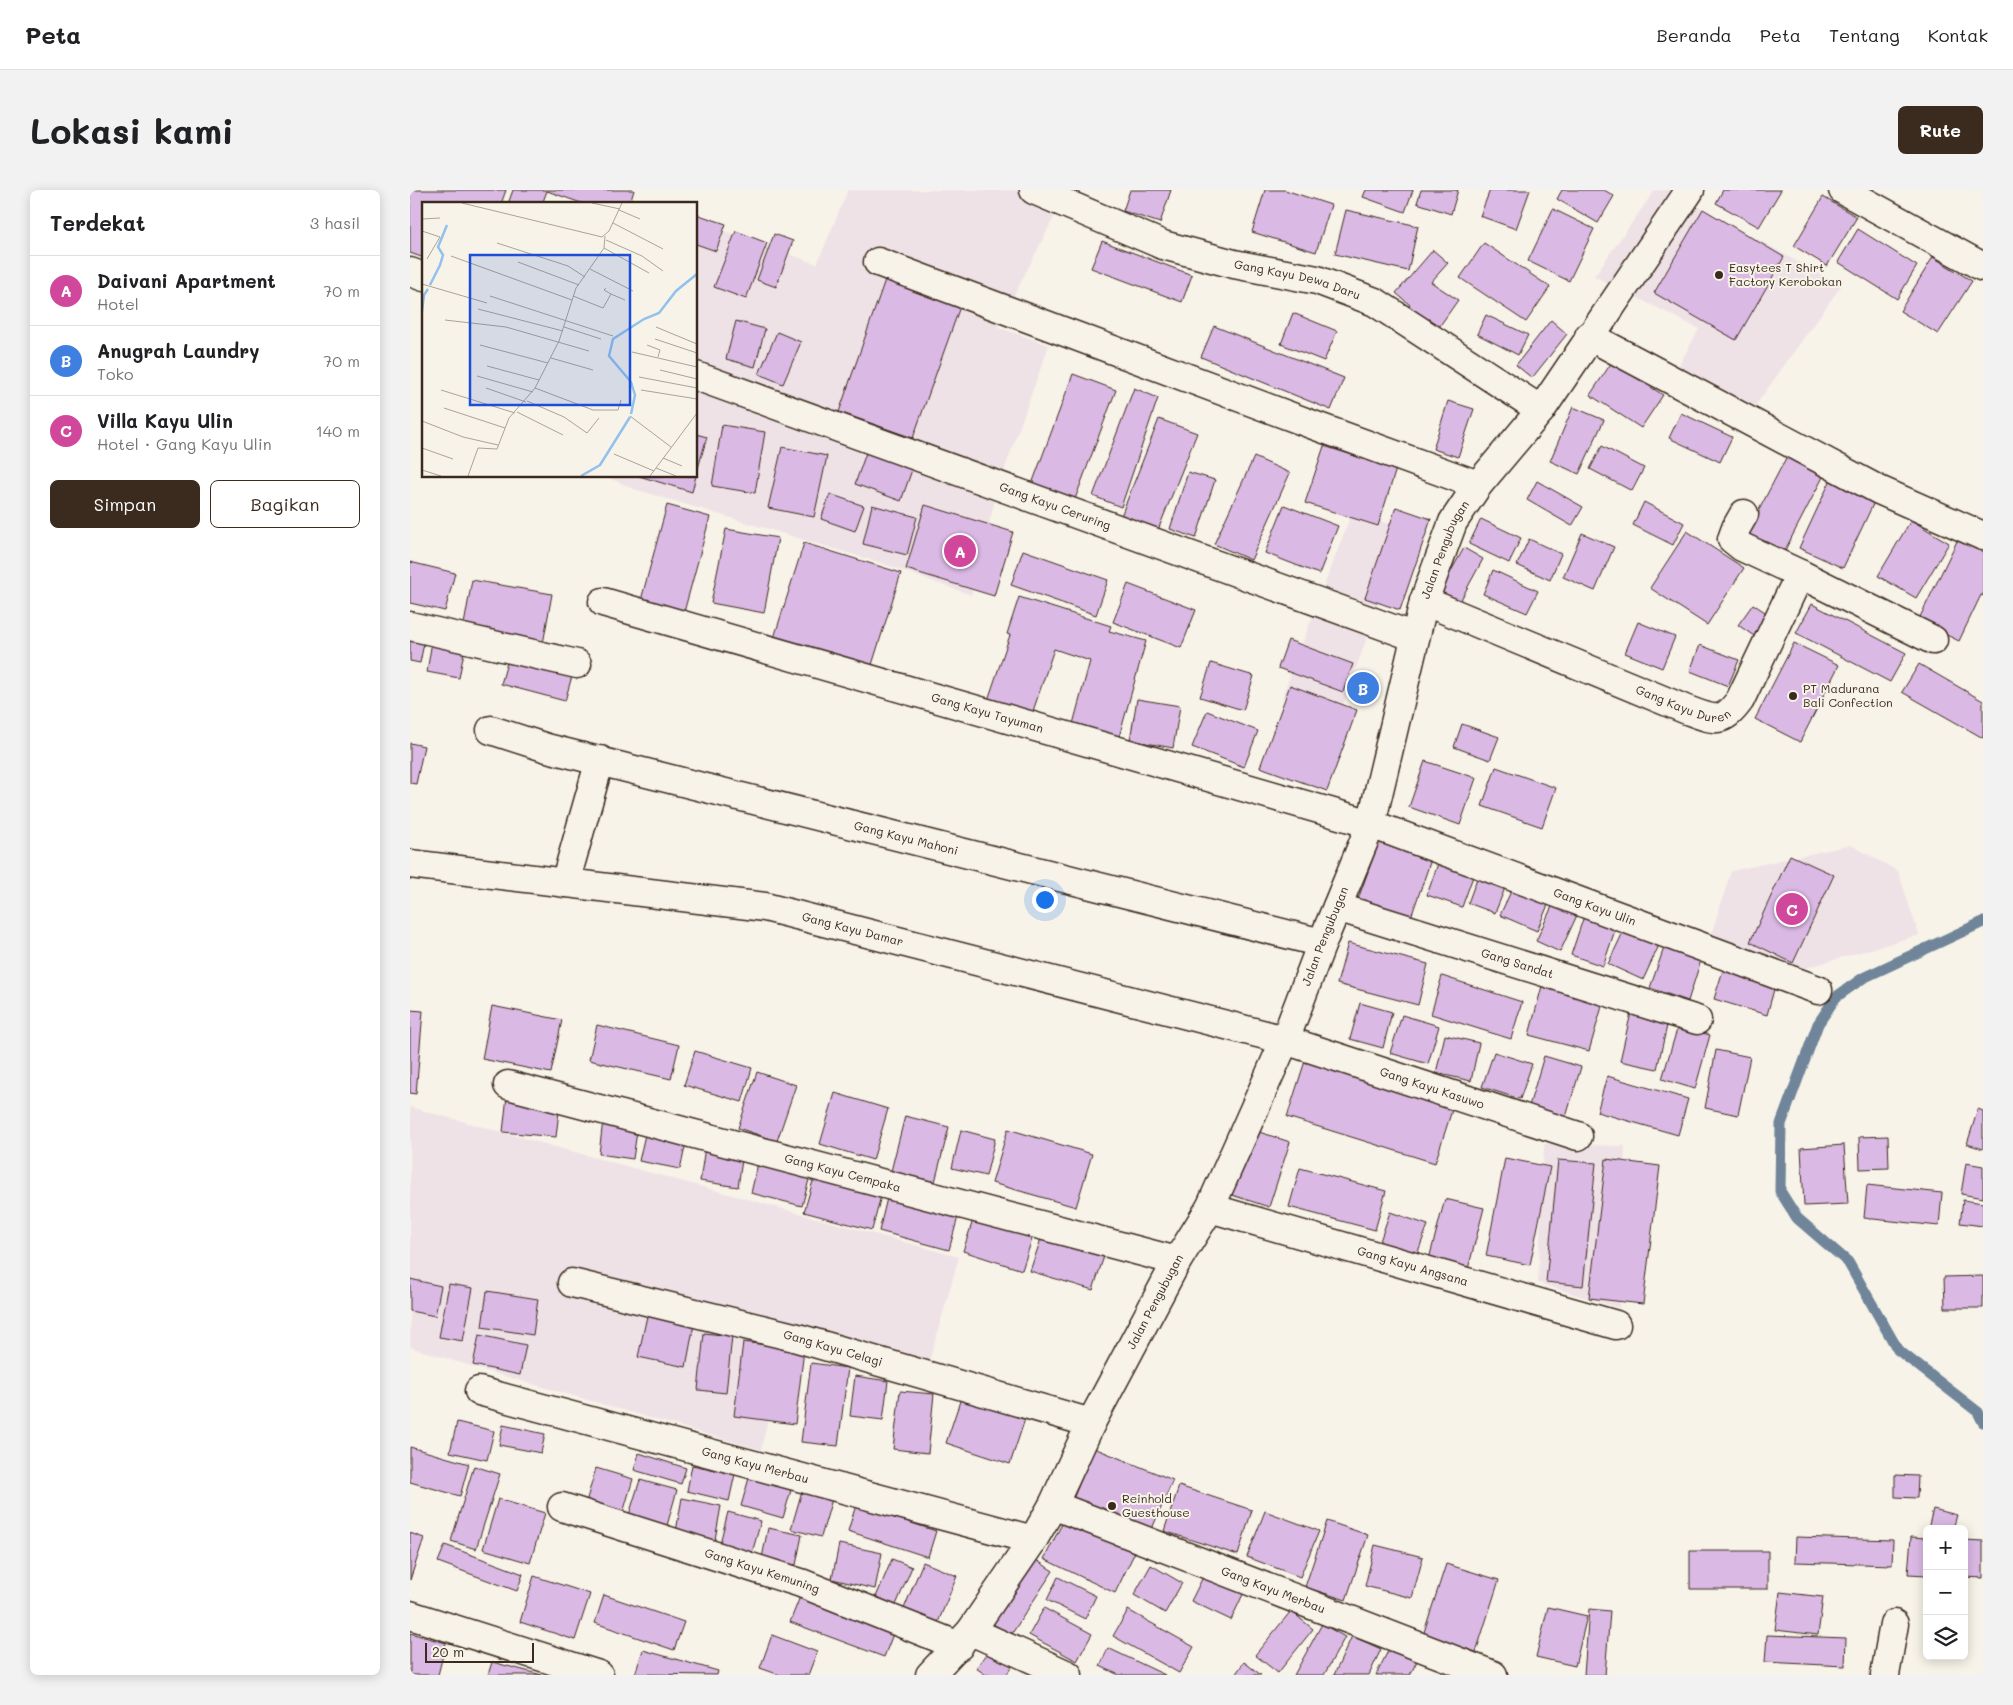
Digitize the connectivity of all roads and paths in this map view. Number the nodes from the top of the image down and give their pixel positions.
1 (1034, 190) edge
2 (1690, 190) edge
3 (1843, 190) edge
4 (878, 262) dead end
5 (1983, 267) edge
6 (410, 272) edge
7 (422, 276) edge
8 (1590, 336) junction
9 (698, 377) edge
10 (1541, 410) junction
11 (1478, 485) junction
12 (1744, 514) dead end
13 (1983, 536) edge
14 (1800, 574) junction
15 (1424, 601) junction
16 (603, 602) dead end
17 (410, 626) edge
18 (1415, 637) junction
19 (1933, 640) dead end
20 (577, 664) dead end
21 (491, 730) dead end
22 (600, 760) junction
23 (1371, 824) junction
24 (410, 864) edge
25 (564, 883) junction
26 (1337, 908) junction
27 (1322, 943) junction
28 (1818, 990) dead end
29 (1697, 1020) dead end
30 (1285, 1040) junction
31 (508, 1085) dead end
32 (1578, 1136) dead end
33 (1210, 1208) junction
34 (1178, 1261) junction
35 (572, 1283) dead end
36 (1616, 1325) dead end
37 (479, 1391) dead end
38 (1091, 1423) junction
39 (1053, 1505) junction
40 (562, 1507) dead end
41 (1033, 1540) junction
42 (410, 1615) edge
43 (1894, 1624) dead end
44 (965, 1638) junction
45 (599, 1675) edge
46 (930, 1675) edge
47 (1068, 1675) edge
48 (1493, 1675) edge
49 (1885, 1675) edge

1 - 10 street, Gang Kayu Dewa Daru
2 - 8 street, Jalan Pengubugan
3 - 5 street
4 - 11 street
6 - 7 street
8 - 10 street, Jalan Pengubugan
8 - 13 street
9 - 18 street, Gang Kayu Ceruring
10 - 11 street, Jalan Pengubugan
11 - 15 street, Jalan Pengubugan
12 - 14 street
14 - 15 street, Gang Kayu Duren
14 - 19 street
15 - 18 street, Jalan Pengubugan
16 - 23 street, Gang Kayu Tayuman
17 - 20 street
18 - 23 street, Jalan Pengubugan
21 - 22 street, Gang Kayu Mahoni
22 - 25 street
22 - 27 street, Gang Kayu Mahoni
23 - 26 street, Jalan Pengubugan
23 - 28 street, Gang Kayu Ulin
24 - 25 street, Gang Kayu Damar
25 - 30 street, Gang Kayu Damar
26 - 27 street, Jalan Pengubugan
26 - 29 street, Gang Sandat
27 - 30 street, Jalan Pengubugan
30 - 32 street, Gang Kayu Kasuwo
30 - 33 street, Jalan Pengubugan
31 - 34 street, Gang Kayu Cempaka
33 - 34 street, Jalan Pengubugan
33 - 36 street, Gang Kayu Angsana
34 - 38 street, Jalan Pengubugan
35 - 38 street, Gang Kayu Celagi
37 - 41 street, Gang Kayu Merbau
38 - 39 street, Jalan Pengubugan
39 - 41 street, Jalan Pengubugan
39 - 48 street, Gang Kayu Merbau
40 - 44 street, Gang Kayu Kemuning
41 - 44 street, Jalan Pengubugan
42 - 45 street
43 - 49 street
44 - 46 street, Jalan Pengubugan
44 - 47 street, Gang Kayu Kemuning

